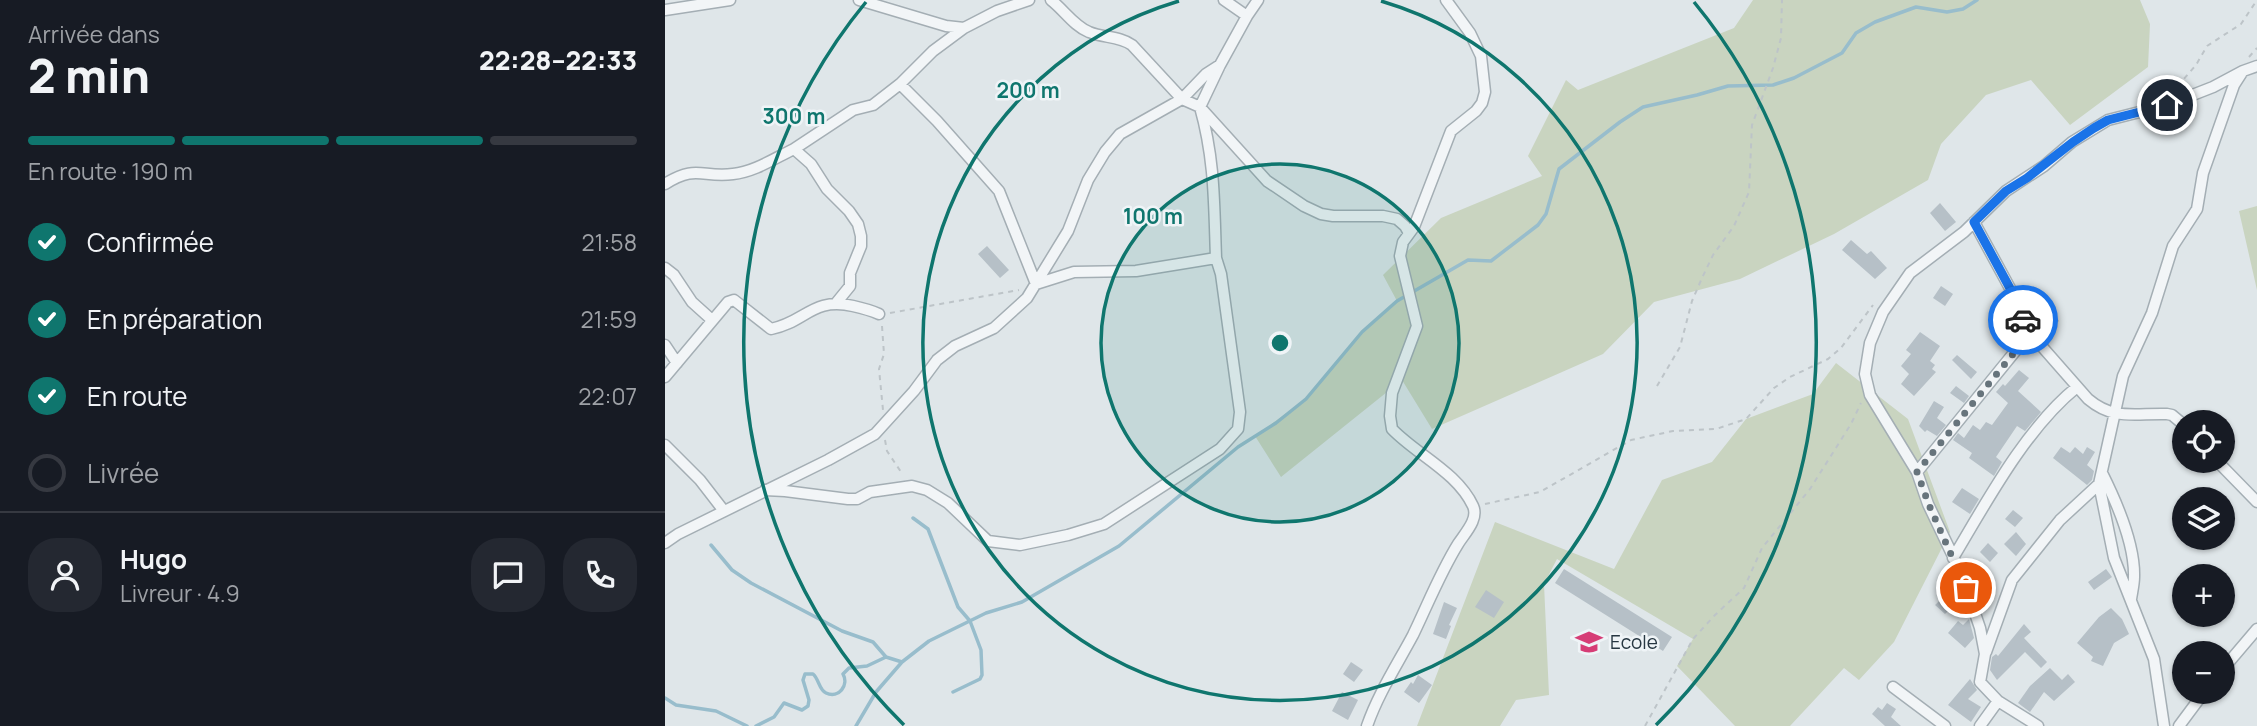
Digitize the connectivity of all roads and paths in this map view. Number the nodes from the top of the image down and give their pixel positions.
1 (730, 0) edge
2 (859, 0) edge
3 (1030, 0) edge
4 (1051, 0) edge
5 (1224, 0) edge
6 (1258, 0) edge
7 (1446, 0) edge
8 (1782, 0) edge
9 (2257, 0) edge
10 (665, 10) edge
11 (1247, 16) junction
12 (964, 28) junction
13 (1220, 65) junction
14 (2257, 66) edge
15 (2243, 71) junction
16 (900, 84) junction
17 (2160, 94) dead end
18 (1182, 99) junction
19 (1200, 107) junction
20 (794, 149) junction
21 (665, 184) edge
22 (1974, 222) junction
23 (1409, 233) junction
24 (1216, 258) junction
25 (665, 268) edge
26 (1036, 285) junction
27 (837, 302) junction
28 (1876, 302) dead end
29 (879, 314) junction
30 (712, 320) junction
31 (2030, 333) junction
32 (665, 345) edge
33 (677, 363) junction
34 (665, 377) edge
35 (1657, 386) dead end
36 (2077, 387) junction
37 (1861, 402) dead end
38 (2114, 414) junction
39 (2172, 415) edge
40 (884, 426) junction
41 (665, 445) edge
42 (1917, 472) junction
43 (2102, 473) junction
44 (2229, 473) edge
45 (2099, 484) junction
46 (912, 486) junction
47 (765, 490) junction
48 (2257, 502) edge
49 (1474, 507) junction
50 (724, 511) junction
51 (665, 543) edge
52 (1953, 558) junction
53 (2131, 600) junction
54 (2257, 629) edge
55 (1985, 654) junction
56 (2235, 654) edge
57 (1893, 687) dead end
58 (1998, 701) junction
59 (2195, 704) edge
60 (1367, 726) edge
61 (1645, 726) edge
62 (1945, 726) edge
63 (1980, 726) edge
64 (2038, 726) edge
65 (2164, 726) edge
66 (2179, 726) edge

1 - 10 street
2 - 12 street
3 - 12 street
4 - 18 street
5 - 11 street
6 - 11 street
7 - 23 street
8 - 35 path
9 - 17 path
11 - 13 street
12 - 16 street
13 - 18 street
13 - 19 street
14 - 15 street
15 - 22 street
15 - 38 street
16 - 20 street
16 - 26 street
18 - 19 street
18 - 26 street
19 - 23 street
19 - 24 street
20 - 21 street
20 - 27 street
22 - 31 street
22 - 42 street
23 - 49 street
24 - 26 street
24 - 46 street
25 - 30 street
26 - 29 path
26 - 40 street
27 - 29 street
27 - 30 street
28 - 49 path
29 - 40 path
30 - 33 street
31 - 36 street
31 - 42 street
32 - 33 street
33 - 34 street
36 - 38 street
36 - 52 street
37 - 61 path
38 - 39 street
38 - 43 street
40 - 46 path
40 - 47 street
41 - 50 street
42 - 52 street
43 - 45 street
43 - 53 street
44 - 48 street
45 - 53 street
45 - 55 street
46 - 47 street
47 - 50 street
49 - 60 street
50 - 51 street
52 - 55 street
53 - 65 street
54 - 56 street
55 - 58 street
57 - 62 street
58 - 63 street
58 - 64 street
59 - 66 street

